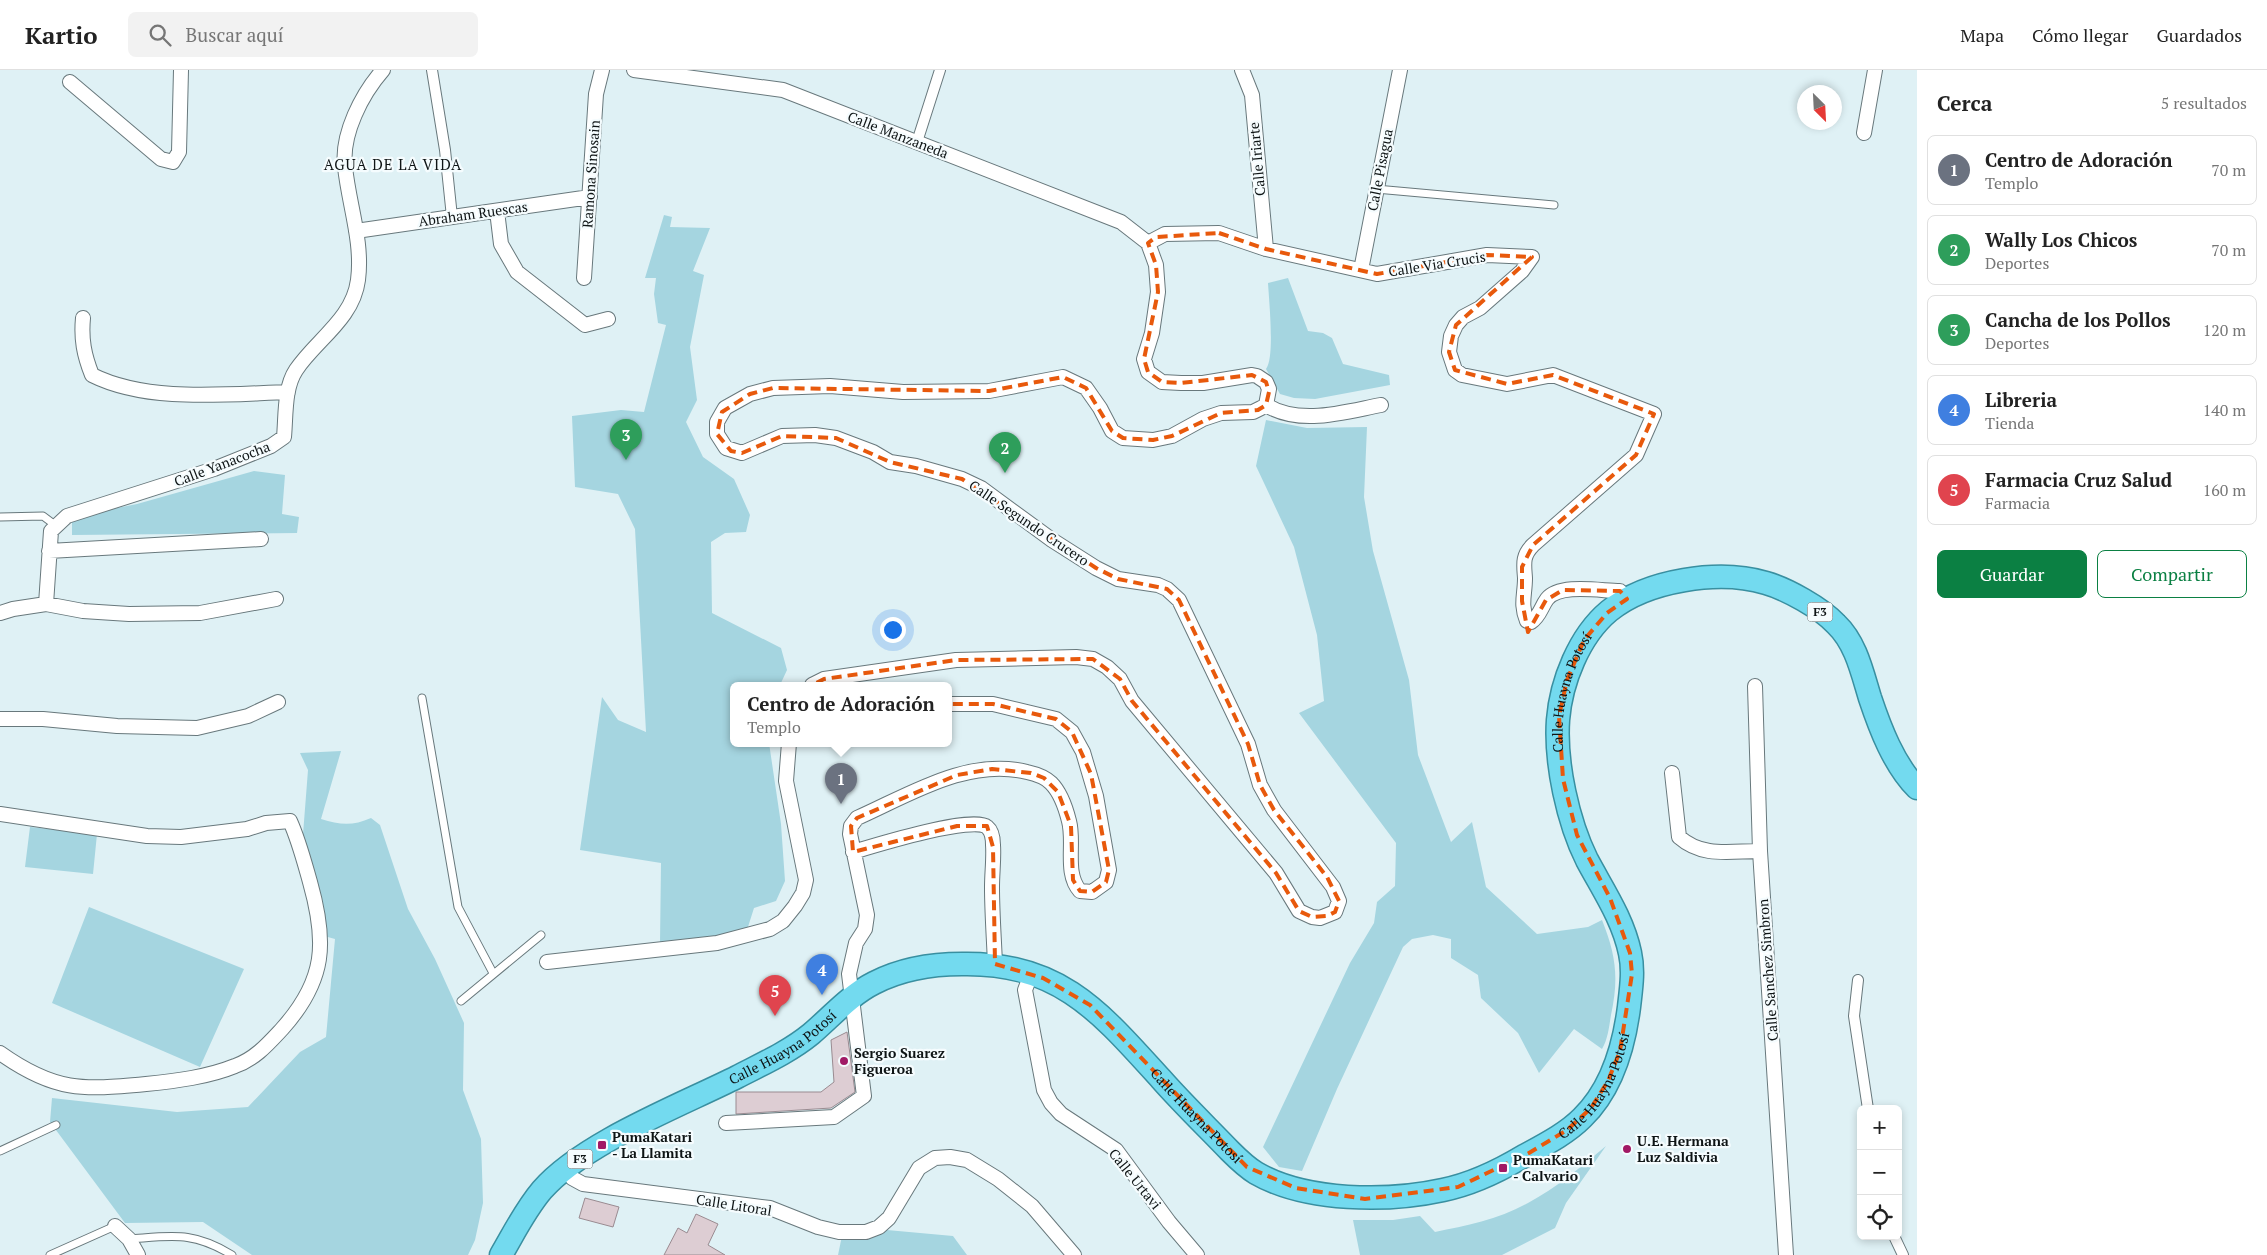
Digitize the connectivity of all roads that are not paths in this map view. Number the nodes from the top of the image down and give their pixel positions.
1 (181, 70) edge
2 (383, 70) edge
3 (432, 70) edge
4 (602, 70) edge
5 (634, 70) edge
6 (940, 70) edge
7 (1242, 70) edge
8 (1400, 70) edge
9 (1875, 70) edge
10 (70, 82) dead end
11 (1864, 134) dead end
12 (917, 142) junction
13 (1375, 189) junction
14 (590, 197) junction
15 (1554, 205) dead end
16 (497, 211) junction
17 (452, 217) junction
18 (356, 231) junction
19 (1148, 243) junction
20 (1266, 249) junction
21 (1361, 270) junction
22 (584, 278) dead end
23 (83, 318) dead end
24 (608, 319) dead end
25 (288, 392) junction
26 (1266, 404) junction
27 (1380, 405) dead end
28 (0, 517) edge
29 (55, 525) junction
30 (261, 539) dead end
31 (49, 551) junction
32 (276, 599) dead end
33 (1627, 599) junction
34 (46, 604) junction
35 (0, 613) edge
36 (818, 682) edge
37 (1755, 686) dead end
38 (422, 698) dead end
39 (278, 702) dead end
40 (952, 704) edge
41 (0, 719) edge
42 (789, 747) edge
43 (1672, 773) dead end
44 (1917, 788) edge
45 (0, 814) edge
46 (1760, 851) junction
47 (853, 852) junction
48 (541, 935) dead end
49 (547, 962) dead end
50 (995, 964) junction
51 (493, 973) junction
52 (1031, 974) junction
53 (1858, 980) dead end
54 (852, 998) junction
55 (461, 1001) dead end
56 (0, 1053) edge
57 (1867, 1105) edge
58 (726, 1123) dead end
59 (56, 1125) dead end
60 (0, 1151) edge
61 (566, 1168) junction
62 (115, 1226) joint
63 (129, 1239) junction
64 (1896, 1240) edge
65 (50, 1255) edge
66 (138, 1255) edge
67 (232, 1255) edge
68 (501, 1255) edge
69 (1074, 1255) edge
70 (1197, 1255) edge
71 (1786, 1255) edge
72 (1903, 1255) edge

1 - 10 street
2 - 18 street, Calle Yanacocha
3 - 17 street
4 - 14 street, Ramona Sinosain
5 - 12 street, Calle Manzaneda
6 - 12 street
7 - 20 street, Calle Iriarte
8 - 13 street, Calle Pisagua
9 - 11 street
12 - 19 street, Calle Manzaneda
13 - 15 lane
13 - 21 street, Calle Pisagua
14 - 16 street, Abraham Ruescas
14 - 22 street, Ramona Sinosain
16 - 17 street, Abraham Ruescas
16 - 24 street
17 - 18 street, Abraham Ruescas
18 - 25 street, Calle Yanacocha
19 - 20 street, Calle Via Crucis
19 - 26 street
20 - 21 street, Calle Via Crucis
21 - 33 street, Calle Via Crucis
23 - 25 street
25 - 29 street, Calle Yanacocha
26 - 27 street
26 - 36 street, Calle Segundo Crucero
28 - 29 lane
29 - 31 street
30 - 31 street
31 - 34 street
32 - 34 street
33 - 44 highway, Calle Huayna Potosí / F3
33 - 52 highway, Calle Huayna Potosí / F3
34 - 35 street
37 - 46 street, Calle Sanchez Simbron
38 - 51 lane
39 - 41 street
40 - 47 street
42 - 49 street
43 - 46 street
45 - 56 street
46 - 71 street, Calle Sanchez Simbron
47 - 50 street
47 - 54 street
48 - 51 lane
50 - 52 highway, Calle Huayna Potosí / F3
50 - 54 highway, Calle Huayna Potosí / F3
51 - 55 lane
52 - 70 street, Calle Urtavi
53 - 57 street
54 - 58 street
54 - 61 highway, Calle Huayna Potosí / F3
59 - 60 lane
61 - 68 highway, F3
61 - 69 street, Calle Litoral
62 - 63 street
62 - 65 lane
63 - 66 street
63 - 67 lane
64 - 72 street

